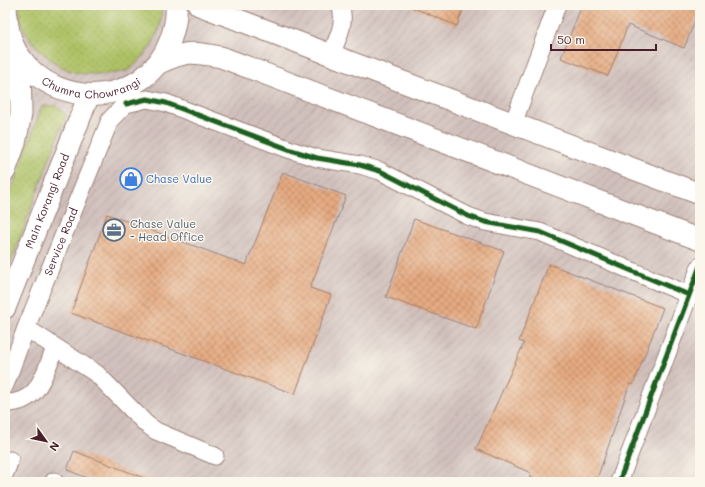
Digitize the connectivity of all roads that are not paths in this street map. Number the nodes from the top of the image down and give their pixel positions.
1 (176, 5) edge
2 (199, 5) edge
3 (340, 5) edge
4 (557, 5) edge
5 (5, 6) edge
6 (10, 46) edge
7 (331, 55) junction
8 (157, 64) junction
9 (88, 95) junction
10 (126, 104) junction
11 (513, 124) junction
12 (5, 171) edge
13 (700, 194) edge
14 (700, 240) edge
15 (700, 266) edge
16 (689, 295) junction
17 (5, 308) edge
18 (26, 328) junction
19 (55, 348) junction
20 (5, 385) edge
21 (5, 403) edge
22 (214, 456) dead end
23 (619, 482) edge

1 - 8 main road, Chumra Chowrangi
2 - 7 main road
3 - 7 street
4 - 11 street
5 - 6 main road
6 - 9 main road, Chumra Chowrangi
6 - 12 main road
7 - 11 main road
8 - 9 main road, Chumra Chowrangi
8 - 10 street, Service Road
8 - 14 main road
9 - 17 main road, Main Korangi Road
10 - 16 street
10 - 18 street, Service Road
11 - 13 main road
15 - 16 street
16 - 23 street
18 - 19 street
18 - 20 street, Service Road
19 - 21 street
19 - 22 street

